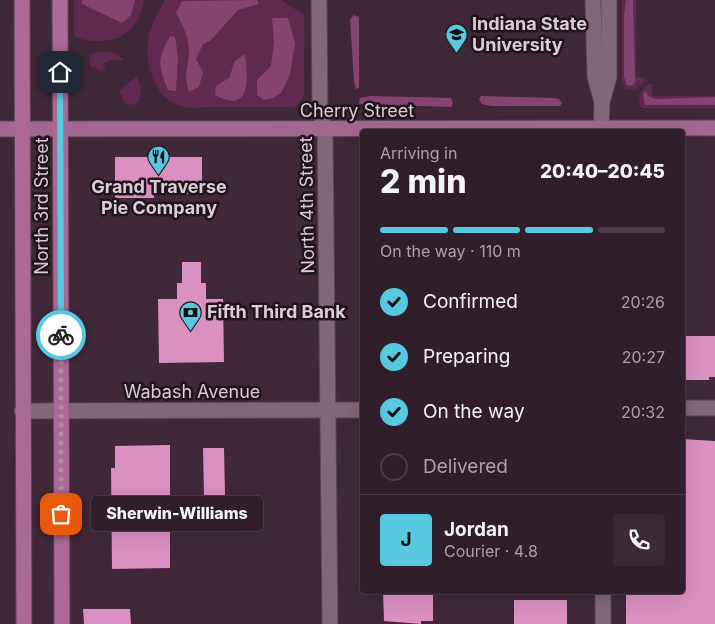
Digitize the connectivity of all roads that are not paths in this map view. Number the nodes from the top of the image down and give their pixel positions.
1 (22, 0) edge
2 (60, 0) edge
3 (319, 0) edge
4 (593, 0) edge
5 (609, 0) edge
6 (602, 102) junction
7 (715, 128) edge
8 (0, 129) edge
9 (601, 129) edge
10 (658, 129) edge
11 (22, 130) junction
12 (60, 130) junction
13 (325, 130) junction
14 (360, 130) edge
15 (685, 408) edge
16 (715, 408) edge
17 (330, 410) junction
18 (360, 410) edge
19 (22, 412) junction
20 (61, 412) junction
21 (603, 594) edge
22 (24, 624) edge
23 (62, 624) edge
24 (330, 624) edge
25 (603, 624) edge

1 - 11 highway, North 3rd Street
2 - 12 highway, North 3rd Street
3 - 13 street, North 4th Street
4 - 6 street
5 - 6 street
6 - 9 street
7 - 10 main road, Cherry Street
8 - 11 main road, Cherry Street
11 - 12 main road, Cherry Street
11 - 19 highway, North 3rd Street
12 - 13 main road, Cherry Street
12 - 20 highway, North 3rd Street
13 - 14 main road, Cherry Street
13 - 17 street, North 4th Street
15 - 16 street
17 - 18 street, Wabash Avenue
17 - 20 street, Wabash Avenue
17 - 24 street, North 4th Street
19 - 20 street, Wabash Avenue
19 - 22 highway, North 3rd Street
20 - 23 highway, North 3rd Street
21 - 25 street

